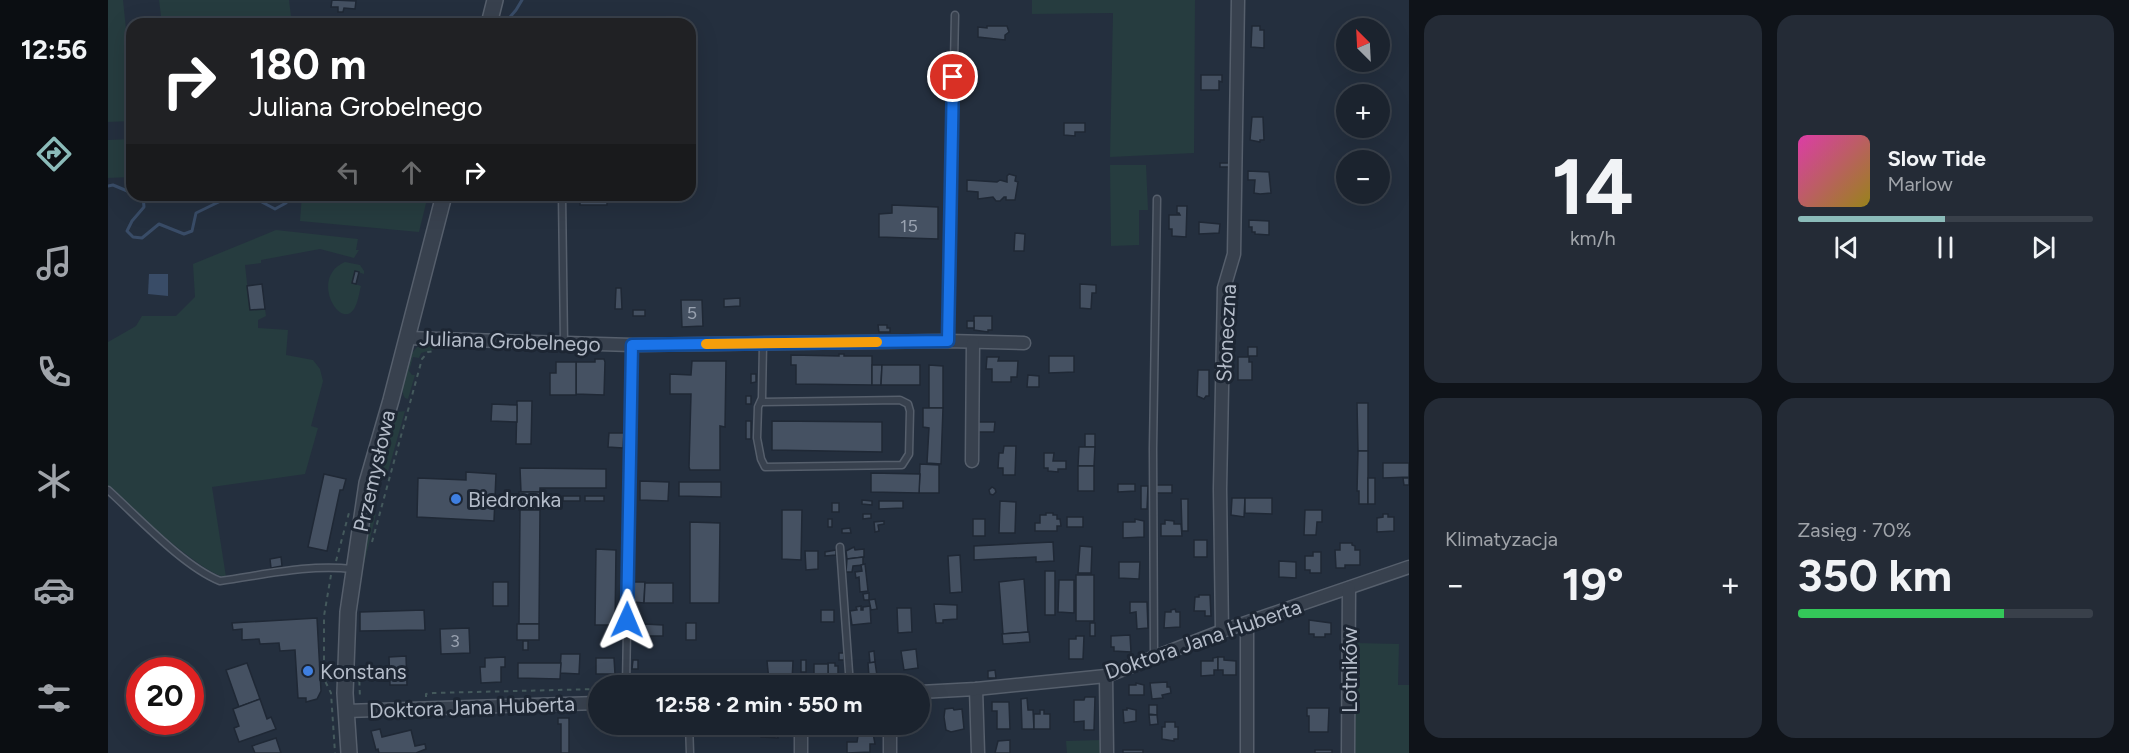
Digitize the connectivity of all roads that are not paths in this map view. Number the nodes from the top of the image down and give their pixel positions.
1 (495, 0) edge
2 (1238, 0) edge
3 (955, 15) dead end
4 (491, 18) edge
5 (1157, 199) dead end
6 (442, 201) edge
7 (562, 201) edge
8 (407, 338) junction
9 (948, 341) junction
10 (564, 343) junction
11 (973, 343) junction
12 (1024, 343) dead end
13 (763, 344) junction
14 (632, 345) junction
15 (760, 402) junction
16 (972, 461) dead end
17 (108, 490) edge
18 (840, 547) dead end
19 (1409, 567) edge
20 (353, 569) junction
21 (1349, 588) junction
22 (1247, 623) junction
23 (1222, 632) junction
24 (1154, 658) junction
25 (626, 675) edge
26 (849, 675) edge
27 (1106, 676) junction
28 (976, 689) junction
29 (930, 691) edge
30 (588, 703) edge
31 (346, 711) junction
32 (689, 735) edge
33 (801, 735) edge
34 (890, 735) edge
35 (349, 753) edge
36 (690, 753) edge
37 (801, 753) edge
38 (890, 753) edge
39 (978, 753) edge
40 (1107, 753) edge
41 (1247, 753) edge
42 (1348, 753) edge

1 - 4 street
2 - 23 street, Słoneczna
3 - 9 lane
5 - 24 lane
6 - 8 street, Przemysłowa
7 - 10 lane
8 - 10 street, Juliana Grobelnego
8 - 20 street, Przemysłowa
9 - 11 street, Juliana Grobelnego
9 - 13 street, Juliana Grobelnego
10 - 14 street, Juliana Grobelnego
11 - 12 street, Juliana Grobelnego
11 - 16 street
13 - 14 street, Juliana Grobelnego
13 - 15 lane
14 - 25 lane
15 - 15 lane
17 - 20 lane
18 - 26 lane
19 - 21 street, Doktora Jana Huberta
20 - 31 street, Przemysłowa
21 - 22 street, Doktora Jana Huberta
21 - 42 street, Lotników
22 - 23 street, Doktora Jana Huberta
22 - 41 street
23 - 24 street, Doktora Jana Huberta
24 - 27 street, Doktora Jana Huberta
27 - 28 street, Doktora Jana Huberta
27 - 40 street
28 - 29 street, Doktora Jana Huberta
28 - 39 street
30 - 31 street, Doktora Jana Huberta
31 - 35 street, Przemysłowa
32 - 36 lane
33 - 37 street
34 - 38 street

